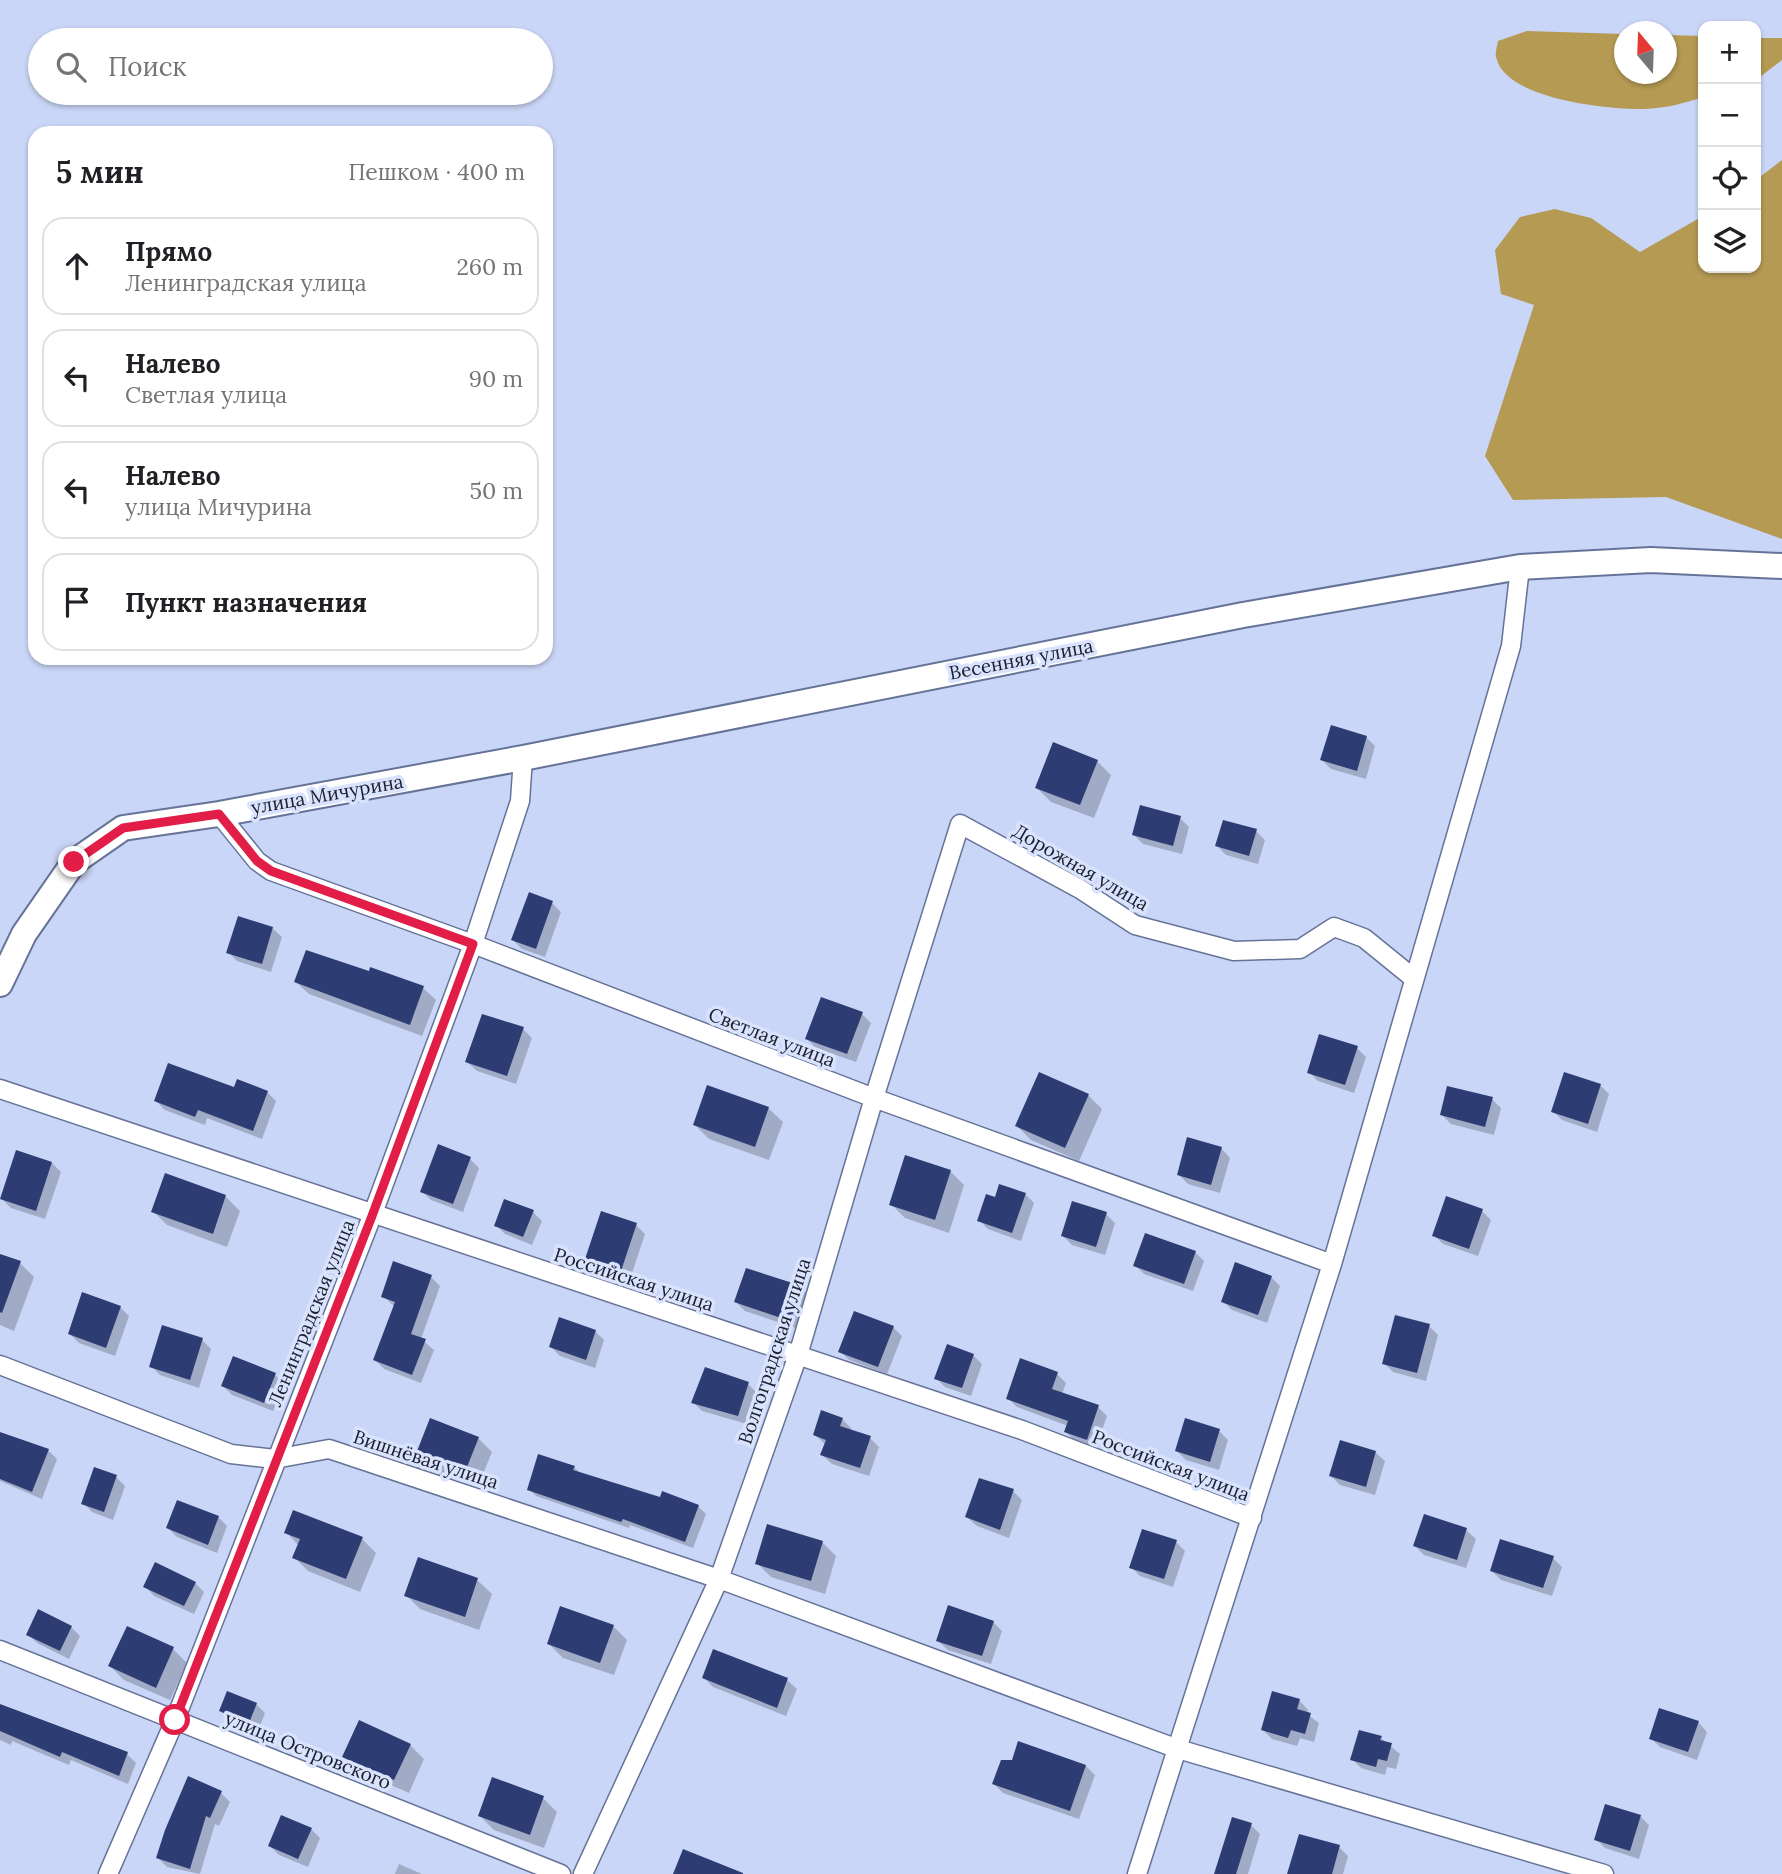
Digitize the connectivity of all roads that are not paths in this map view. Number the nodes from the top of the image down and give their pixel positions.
1 (1782, 566) edge
2 (1520, 567) junction
3 (523, 758) junction
4 (219, 814) junction
5 (960, 824) joint
6 (473, 944) junction
7 (1412, 977) junction
8 (0, 984) edge
9 (0, 1089) edge
10 (874, 1098) junction
11 (372, 1216) junction
12 (1332, 1264) junction
13 (798, 1355) junction
14 (0, 1365) edge
15 (275, 1459) junction
16 (1252, 1518) junction
17 (719, 1579) junction
18 (0, 1650) edge
19 (175, 1720) junction
20 (1178, 1749) junction
21 (108, 1874) edge
22 (561, 1874) edge
23 (583, 1874) edge
24 (1137, 1874) edge
25 (1604, 1874) edge

1 - 2 street, Весенняя улица
2 - 3 street, Весенняя улица
2 - 7 street
3 - 4 street, улица Мичурина
3 - 6 street, Ленинградская улица
4 - 6 street, Светлая улица
4 - 8 street, улица Мичурина
5 - 7 street, Дорожная улица
5 - 10 street, Волгоградская улица
6 - 10 street, Светлая улица
6 - 11 street, Ленинградская улица
7 - 12 street
9 - 11 street, Российская улица
10 - 12 street, Светлая улица
10 - 13 street, Волгоградская улица
11 - 13 street, Российская улица
11 - 15 street, Ленинградская улица
12 - 16 street
13 - 16 street, Российская улица
13 - 17 street, Волгоградская улица
14 - 15 street, Вишнёвая улица
15 - 17 street, Вишнёвая улица
15 - 19 street, Ленинградская улица
16 - 20 street
17 - 20 street, Вишнёвая улица
17 - 23 street, Волгоградская улица
18 - 19 street, улица Островского
19 - 21 street, Ленинградская улица
19 - 22 street, улица Островского
20 - 24 street
20 - 25 street, Вишнёвая улица

